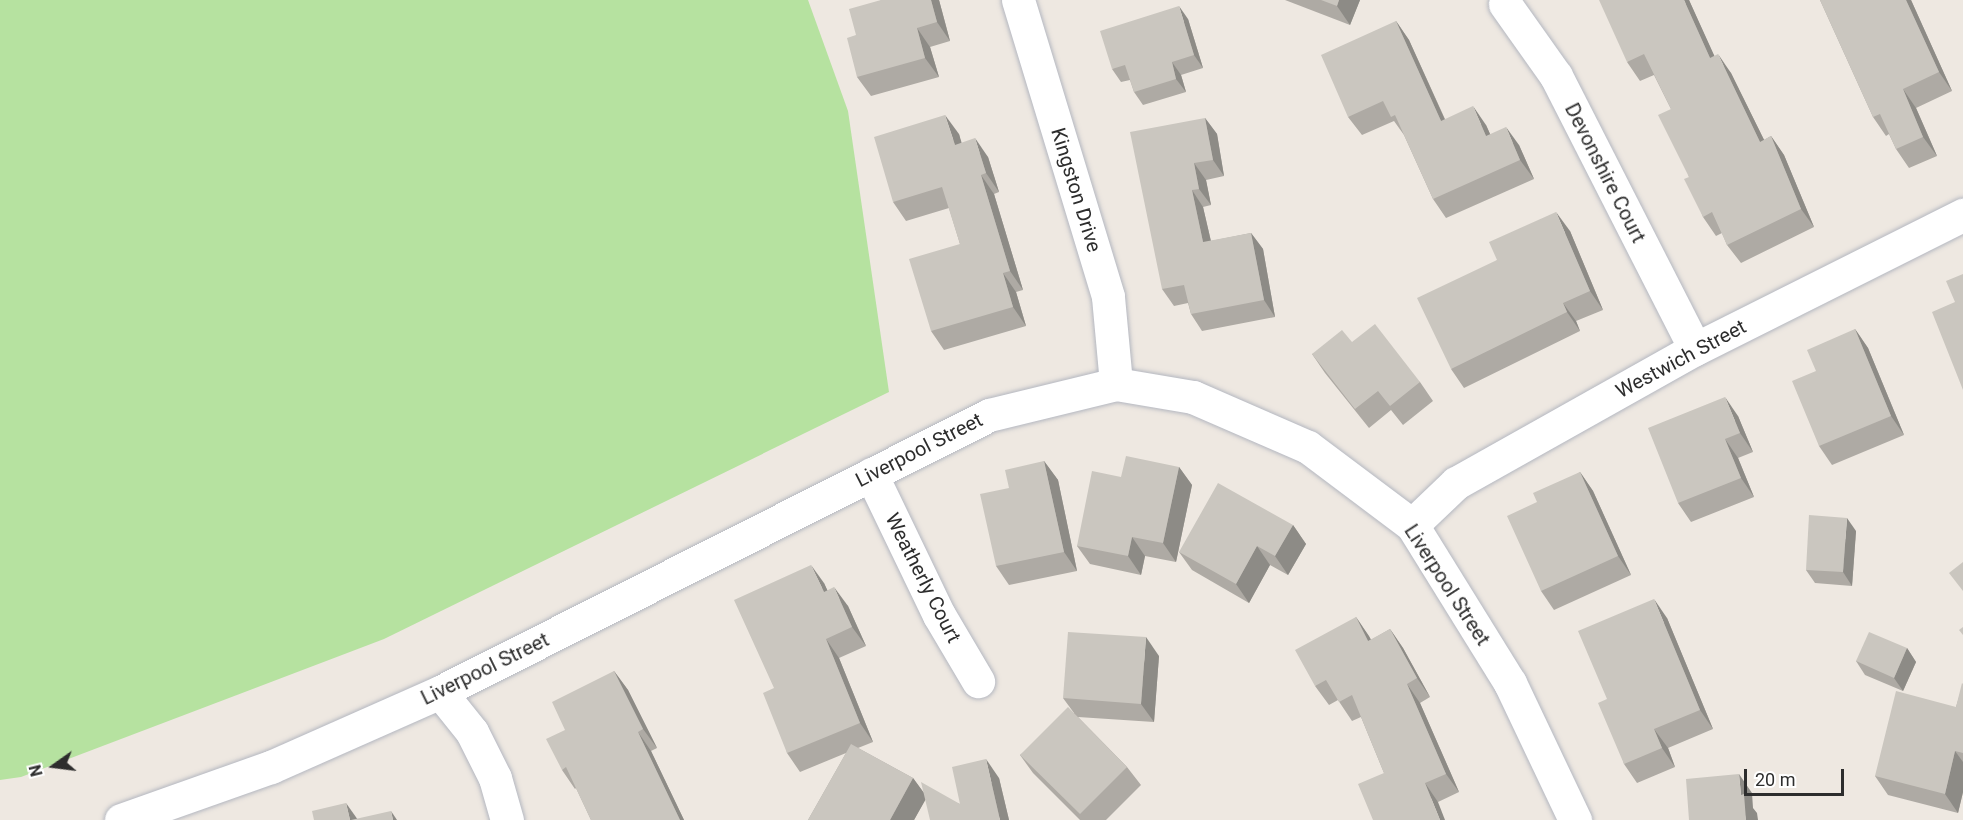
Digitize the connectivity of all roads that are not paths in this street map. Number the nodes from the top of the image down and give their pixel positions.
1 (1018, 0) edge
2 (1505, 4) dead end
3 (1963, 215) edge
4 (1695, 349) junction
5 (1116, 384) junction
6 (871, 474) junction
7 (1412, 525) junction
8 (978, 681) dead end
9 (440, 692) junction
10 (121, 820) edge
11 (507, 820) edge
12 (1575, 820) edge

1 - 5 street, Kingston Drive
2 - 4 street, Devonshire Court
3 - 4 street, Westwich Street
4 - 7 street, Westwich Street
5 - 6 street, Liverpool Street
5 - 7 street, Liverpool Street
6 - 8 street, Weatherly Court
6 - 9 street, Liverpool Street
7 - 12 street, Liverpool Street
9 - 10 street, Liverpool Street
9 - 11 street

